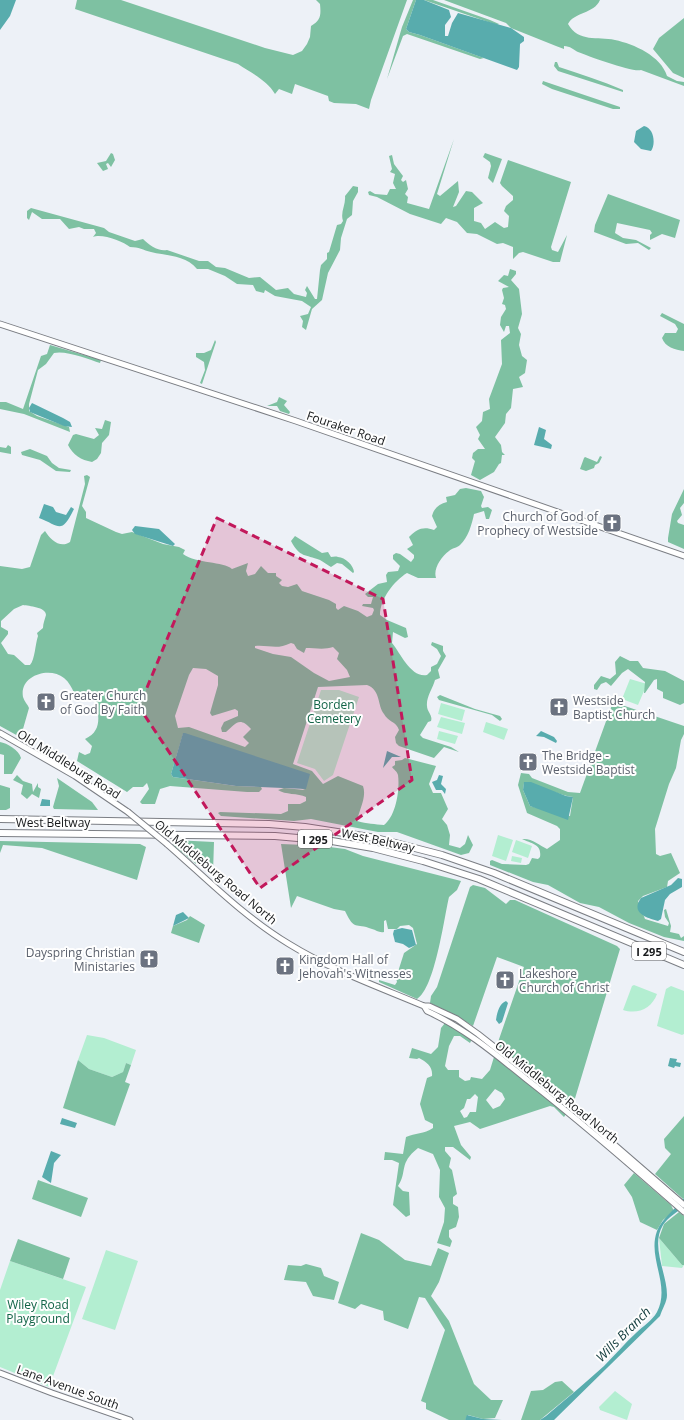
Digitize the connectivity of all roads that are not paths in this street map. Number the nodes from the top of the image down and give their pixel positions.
1 (0, 324) edge
2 (684, 556) edge
3 (0, 733) edge
4 (128, 812) joint
5 (0, 820) edge
6 (0, 833) edge
7 (684, 952) edge
8 (684, 966) edge
9 (524, 1073) junction
10 (673, 1199) junction
11 (684, 1204) edge
12 (684, 1212) edge
13 (0, 1373) edge
14 (130, 1420) edge

1 - 2 main road, Fouraker Road
3 - 4 main road, Old Middleburg Road
4 - 9 main road, Old Middleburg Road North, bridge
5 - 7 highway, West Beltway / I 295
6 - 8 highway, West Beltway / I 295
9 - 10 main road, Old Middleburg Road North
9 - 10 main road, Old Middleburg Road North
10 - 11 main road
10 - 12 main road
13 - 14 main road, Lane Avenue South

